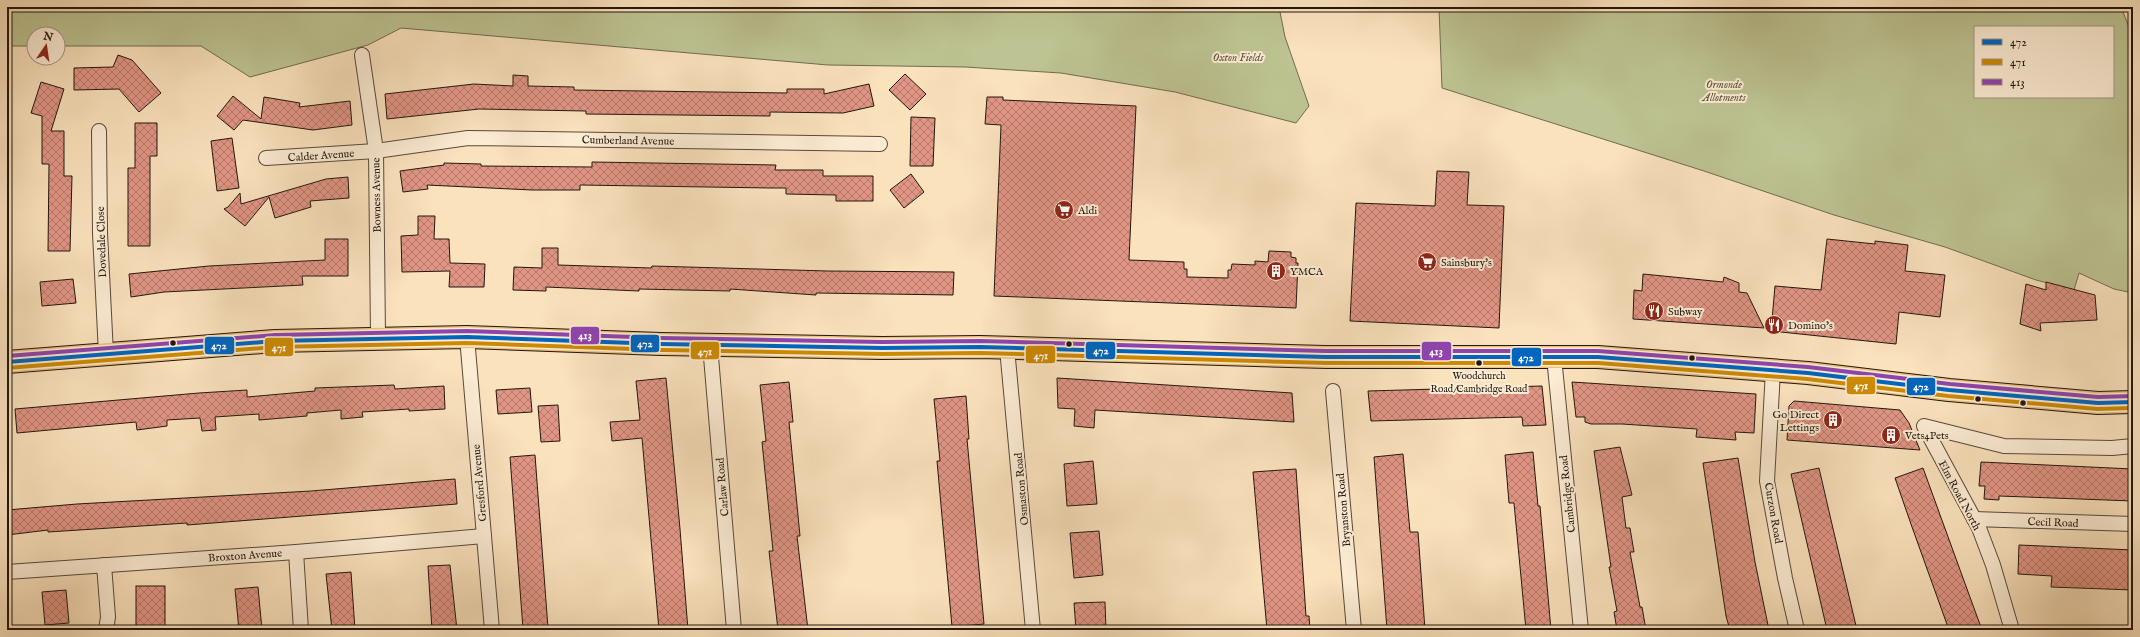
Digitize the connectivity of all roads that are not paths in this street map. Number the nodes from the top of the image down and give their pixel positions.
1 (362, 55) dead end
2 (99, 131) dead end
3 (880, 144) dead end
4 (376, 151) junction
5 (266, 158) dead end
6 (378, 337) junction
7 (468, 337) junction
8 (710, 345) junction
9 (1007, 348) junction
10 (106, 354) junction
11 (1554, 357) junction
12 (7, 362) edge
13 (1773, 370) junction
14 (1333, 390) dead end
15 (2133, 402) edge
16 (2133, 446) edge
17 (1974, 519) junction
18 (2133, 524) edge
19 (484, 536) junction
20 (296, 552) junction
21 (104, 565) junction
22 (7, 572) edge
23 (106, 630) edge
24 (301, 630) edge
25 (492, 630) edge
26 (734, 630) edge
27 (1033, 630) edge
28 (1354, 630) edge
29 (1581, 630) edge
30 (1797, 630) edge
31 (2012, 630) edge

1 - 4 street, Bowness Avenue
2 - 10 street, Dovedale Close
3 - 4 street, Cumberland Avenue
4 - 5 street, Calder Avenue
4 - 6 street, Bowness Avenue
6 - 7 highway
6 - 10 highway
7 - 8 highway
7 - 19 street, Gresford Avenue
8 - 9 highway
8 - 26 street, Carlaw Road
9 - 11 highway
9 - 27 street, Osmaston Road
10 - 12 highway
11 - 13 highway
11 - 29 street, Cambridge Road
13 - 15 highway
13 - 30 street, Curzon Road
14 - 28 street, Bryanston Road
16 - 17 street, Elm Road North
17 - 18 street, Cecil Road
17 - 31 street, Elm Road North
19 - 20 street, Broxton Avenue
19 - 25 street, Gresford Avenue
20 - 21 street, Broxton Avenue
20 - 24 street
21 - 22 street, Broxton Avenue
21 - 23 street

